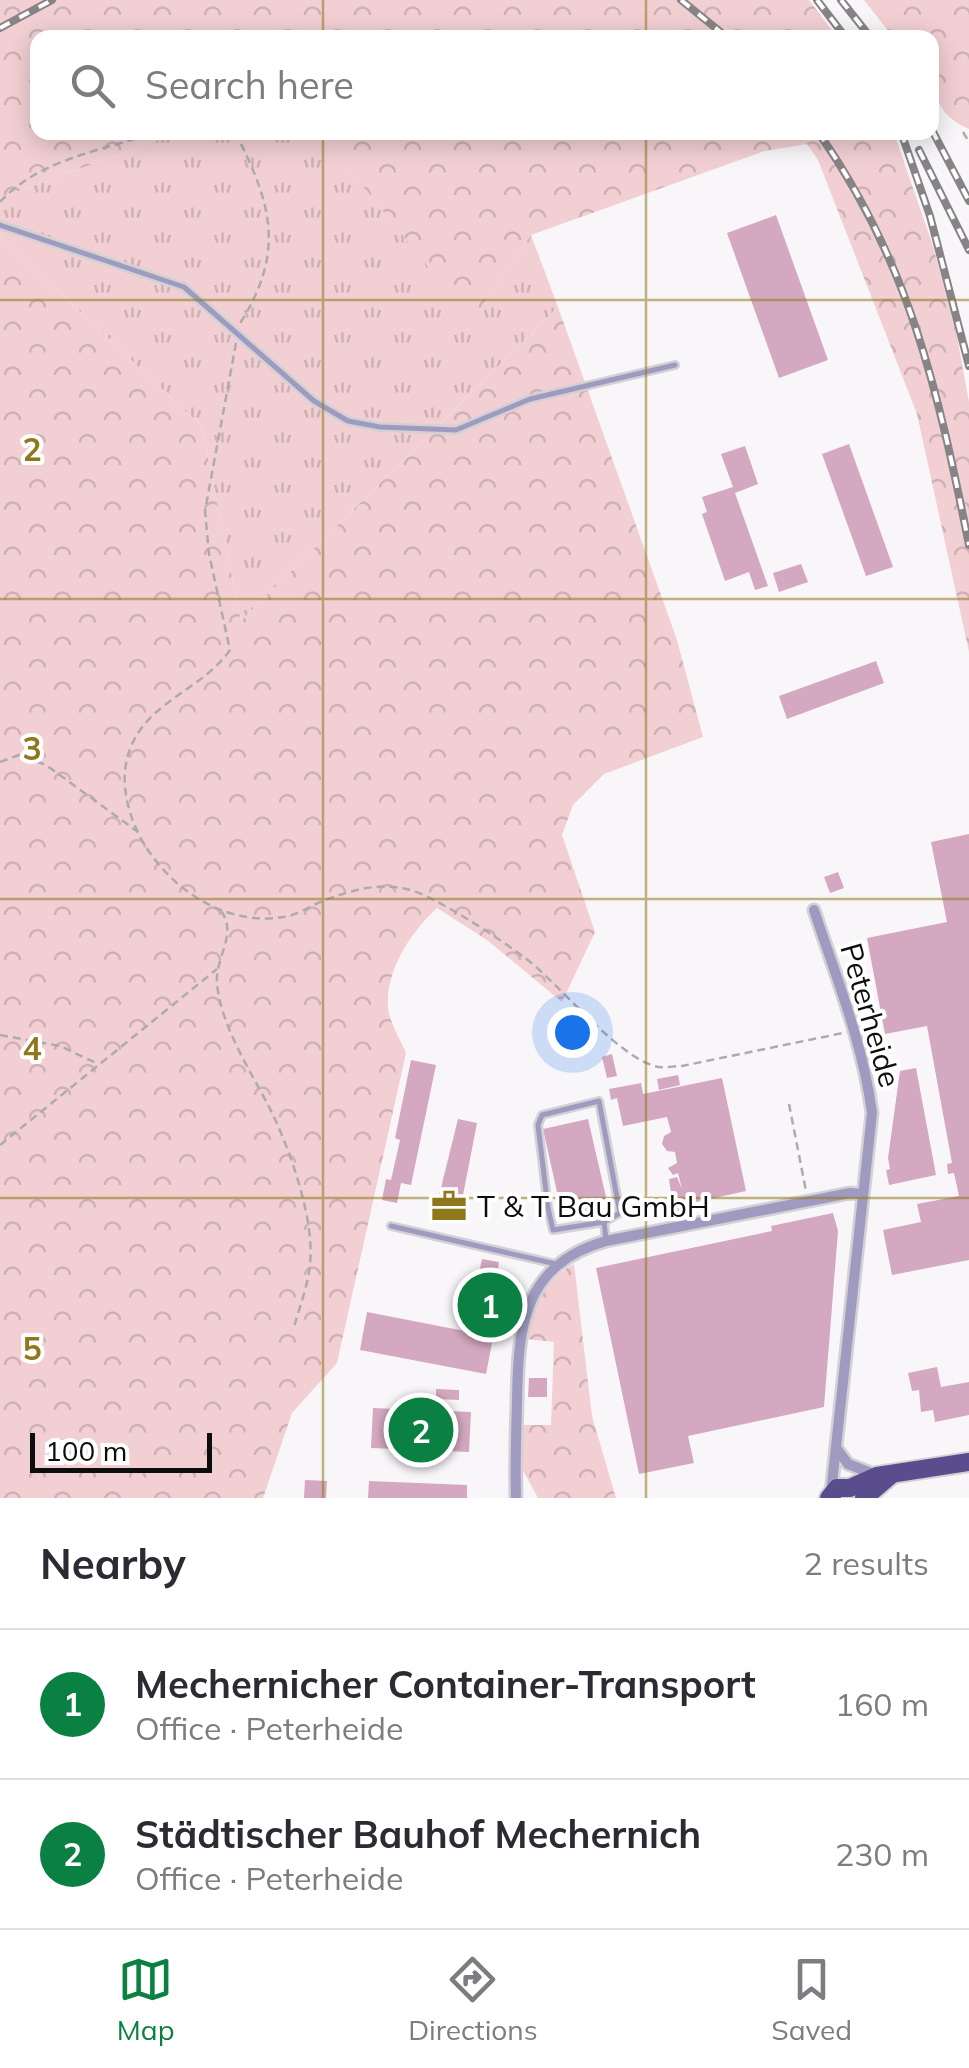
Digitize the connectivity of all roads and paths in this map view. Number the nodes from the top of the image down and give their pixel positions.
1 (963, 132) dead end
2 (133, 140) edge
3 (239, 140) edge
4 (969, 142) edge
5 (0, 202) edge
6 (0, 225) edge
7 (238, 334) junction
8 (675, 365) dead end
9 (0, 762) edge
10 (138, 832) junction
11 (220, 909) junction
12 (814, 910) dead end
13 (218, 968) junction
14 (854, 1031) junction
15 (0, 1035) edge
16 (97, 1064) junction
17 (789, 1104) dead end
18 (0, 1145) edge
19 (862, 1194) junction
20 (808, 1201) junction
21 (604, 1222) junction
22 (391, 1226) dead end
23 (606, 1241) junction
24 (558, 1265) junction
25 (293, 1330) dead end
26 (837, 1446) junction
27 (969, 1462) edge
28 (884, 1475) junction
29 (847, 1494) edge
30 (516, 1498) edge

1 - 4 path
2 - 5 path
3 - 7 path
6 - 7 lane
7 - 8 lane
7 - 10 path
9 - 10 path
10 - 11 path
11 - 13 path
11 - 14 path
12 - 14 street, Peterheide
13 - 16 path
13 - 25 path
14 - 19 street, Peterheide
15 - 16 path
16 - 18 path
17 - 20 path
19 - 20 street
19 - 26 street, Peterheide
20 - 23 street
21 - 21 lane
21 - 23 lane
22 - 24 lane
23 - 24 street
24 - 30 street
26 - 28 street
26 - 29 street, Peterheide
26 - 29 street, Peterheide
27 - 28 main road
28 - 29 main road

